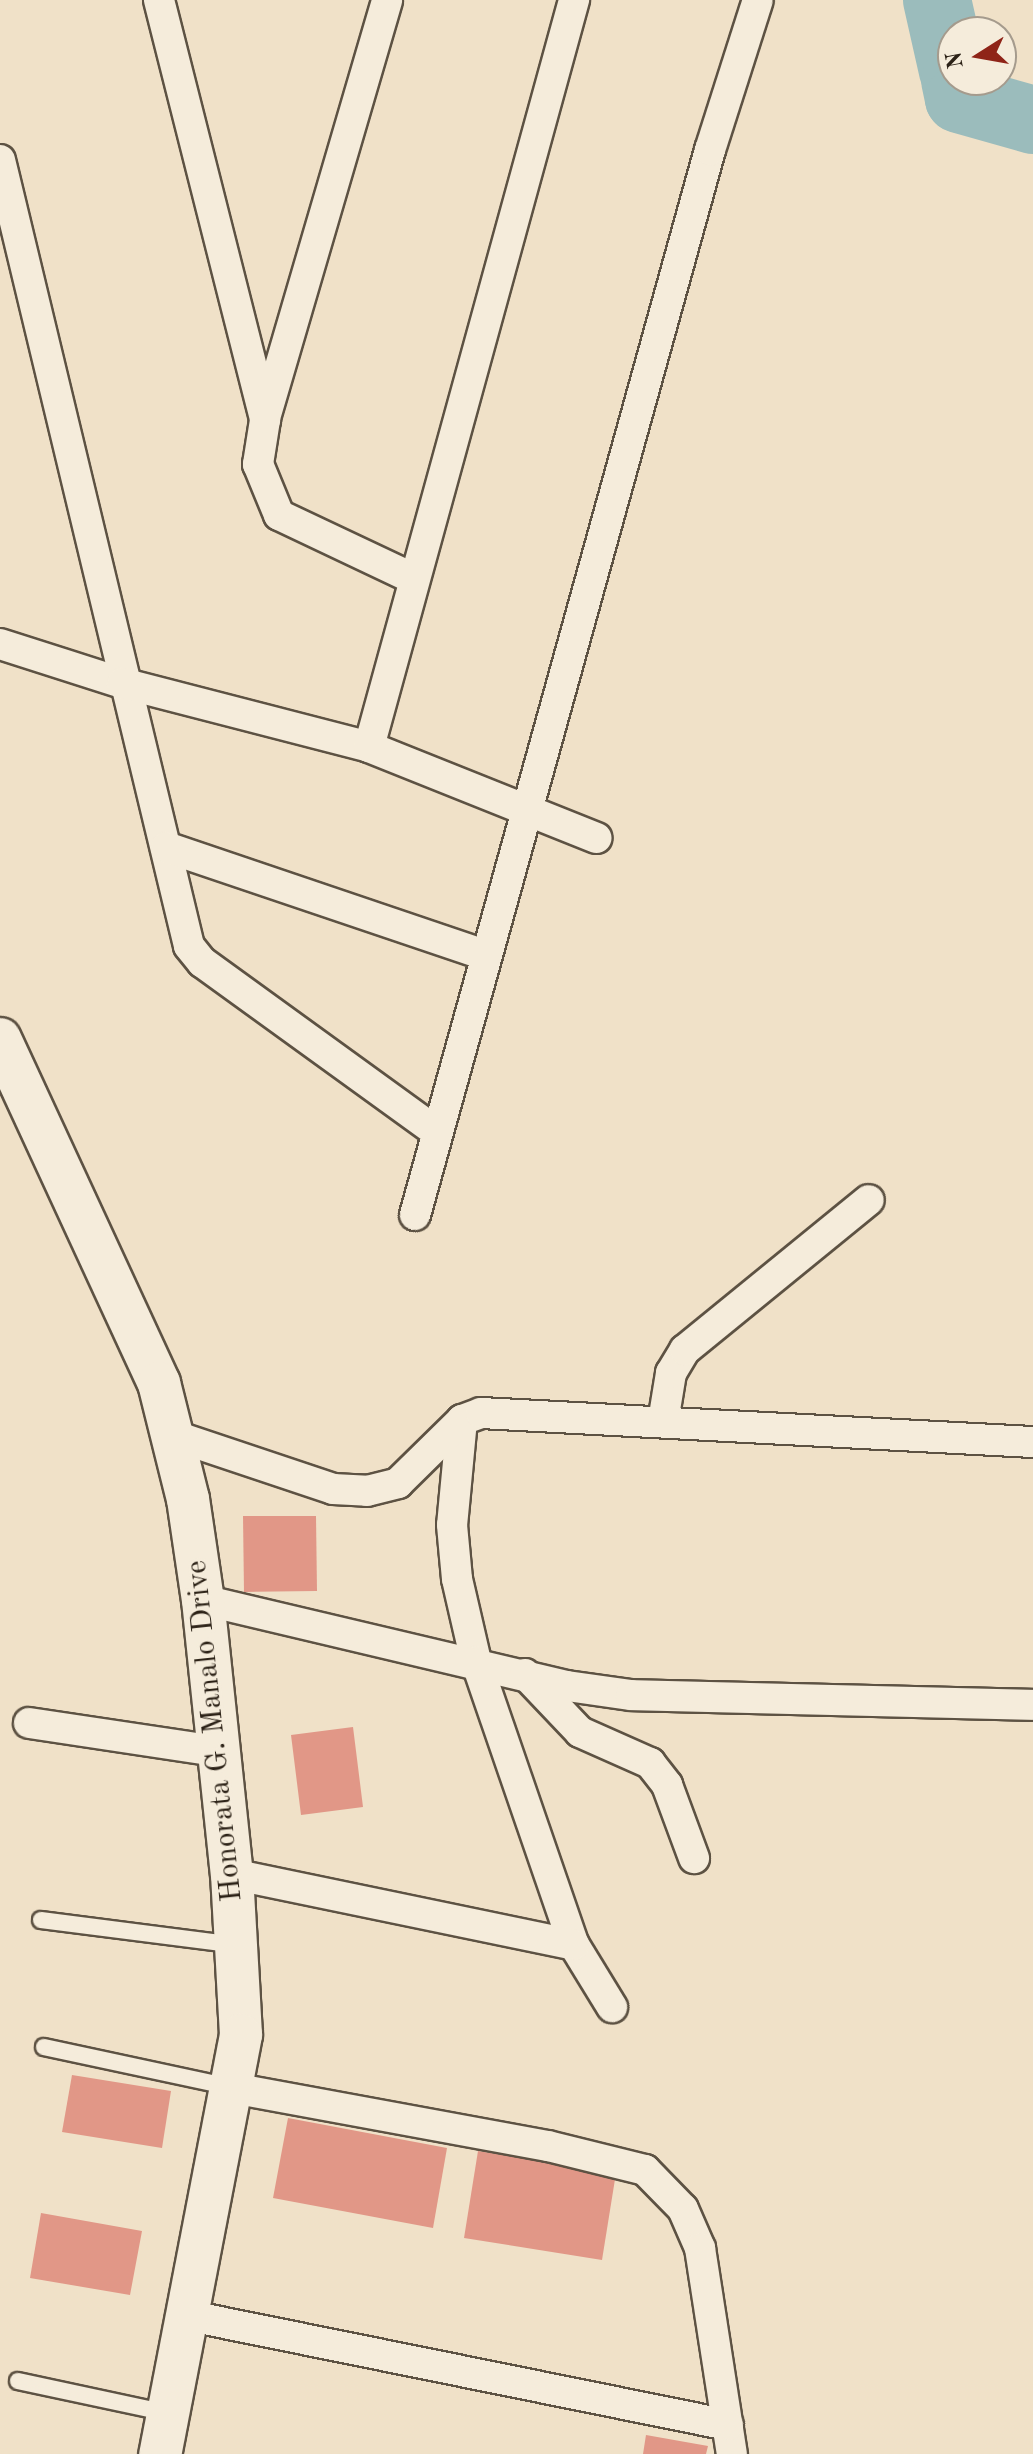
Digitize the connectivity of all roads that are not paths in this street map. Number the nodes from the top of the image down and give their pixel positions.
1 (159, 0) edge
2 (387, 0) edge
3 (574, 0) edge
4 (758, 0) edge
5 (0, 160) edge
6 (265, 420) junction
7 (412, 578) junction
8 (0, 644) edge
9 (122, 683) junction
10 (369, 747) junction
11 (526, 814) junction
12 (596, 838) dead end
13 (166, 847) junction
14 (485, 955) junction
15 (0, 1039) edge
16 (437, 1132) junction
17 (869, 1200) dead end
18 (415, 1215) dead end
19 (462, 1420) junction
20 (663, 1422) junction
21 (175, 1436) junction
22 (1033, 1442) edge
23 (203, 1600) junction
24 (476, 1661) junction
25 (525, 1674) junction
26 (1033, 1705) edge
27 (29, 1723) dead end
28 (217, 1751) junction
29 (694, 1858) dead end
30 (232, 1874) junction
31 (41, 1920) dead end
32 (238, 1945) junction
33 (574, 1945) junction
34 (612, 2007) dead end
35 (44, 2047) dead end
36 (232, 2088) junction
37 (185, 2315) junction
38 (18, 2381) dead end
39 (167, 2413) junction
40 (730, 2439) edge
41 (160, 2454) edge

1 - 6 street
2 - 6 street
3 - 7 street
4 - 11 street
5 - 9 street
6 - 7 street
7 - 10 street
8 - 9 street
9 - 10 street
9 - 13 street
10 - 11 street
11 - 12 street
11 - 14 street
13 - 14 street
13 - 16 street
14 - 16 street
15 - 21 street, Honorata G. Manalo Drive
16 - 18 street
17 - 20 street
19 - 20 street
19 - 21 street
19 - 24 street
20 - 22 street
21 - 23 street, Honorata G. Manalo Drive
23 - 24 street
23 - 28 street, Honorata G. Manalo Drive
24 - 25 street
24 - 33 street
25 - 26 street
25 - 29 street
27 - 28 street
28 - 30 street, Honorata G. Manalo Drive
30 - 32 street, Honorata G. Manalo Drive
30 - 33 street
31 - 32 lane
32 - 36 street, Honorata G. Manalo Drive
33 - 34 street
35 - 36 lane
36 - 37 street, Honorata G. Manalo Drive
36 - 40 street
37 - 39 street, Honorata G. Manalo Drive
37 - 40 street
38 - 39 lane
39 - 41 street, Honorata G. Manalo Drive

